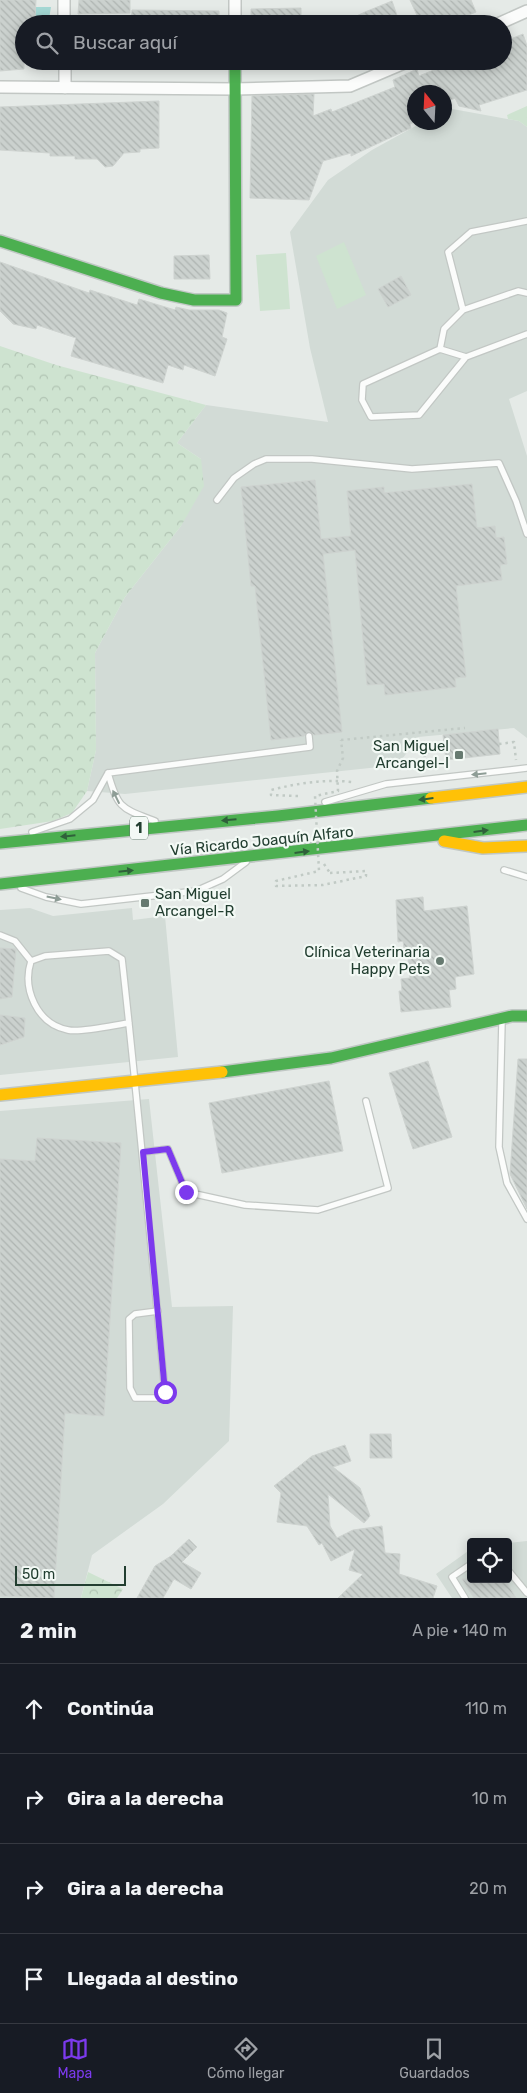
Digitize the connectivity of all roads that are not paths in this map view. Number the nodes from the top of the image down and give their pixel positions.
1 (64, 0) edge
2 (235, 0) edge
3 (527, 11) edge
4 (64, 15) edge
5 (235, 15) edge
6 (512, 18) edge
7 (65, 70) edge
8 (235, 70) edge
9 (388, 70) edge
10 (0, 87) edge
11 (65, 88) junction
12 (235, 90) junction
13 (527, 222) edge
14 (0, 241) edge
15 (527, 292) edge
16 (463, 310) junction
17 (527, 334) edge
18 (440, 349) junction
19 (466, 357) junction
20 (217, 500) dead end
21 (527, 534) edge
22 (309, 736) dead end
23 (527, 768) edge
24 (108, 774) junction
25 (527, 787) edge
26 (278, 816) junction
27 (527, 825) edge
28 (166, 826) junction
29 (423, 838) junction
30 (3, 842) edge
31 (527, 846) edge
32 (254, 857) junction
33 (504, 870) dead end
34 (527, 877) edge
35 (4, 883) edge
36 (0, 934) edge
37 (31, 961) junction
38 (527, 1016) edge
39 (502, 1019) junction
40 (129, 1023) junction
41 (135, 1082) junction
42 (0, 1095) edge
43 (366, 1101) dead end
44 (143, 1152) junction
45 (527, 1220) edge
46 (158, 1311) junction
47 (467, 1567) edge
48 (512, 1575) edge
49 (527, 1593) edge
50 (465, 1598) edge

1 - 4 street
2 - 5 street
3 - 6 street
7 - 11 street
8 - 12 main road
9 - 12 street
10 - 11 street
11 - 12 street
12 - 14 main road
13 - 16 lane
15 - 16 lane
16 - 18 lane
17 - 19 lane
18 - 19 lane
18 - 19 lane
20 - 21 lane
22 - 24 lane
23 -> 26 lane
28 -> 24 lane
24 - 30 lane
25 -> 26 main road, Vía Ricardo Joaquín Alfaro / 1
26 -> 28 main road, Vía Ricardo Joaquín Alfaro / 1
29 -> 27 main road, Vía Ricardo Joaquín Alfaro
28 -> 30 main road, Vía Ricardo Joaquín Alfaro / 1
29 - 31 main road
32 -> 29 main road, Vía Ricardo Joaquín Alfaro
35 -> 32 main road, Vía Ricardo Joaquín Alfaro
35 -> 32 lane
33 - 34 lane
36 - 37 lane
37 - 40 lane
37 - 40 lane
38 - 39 main road
39 - 41 main road
39 - 45 lane
40 - 41 lane
41 - 42 main road
41 - 44 lane
43 - 44 lane
44 - 46 lane
46 - 46 lane
47 - 50 lane
48 - 49 lane

